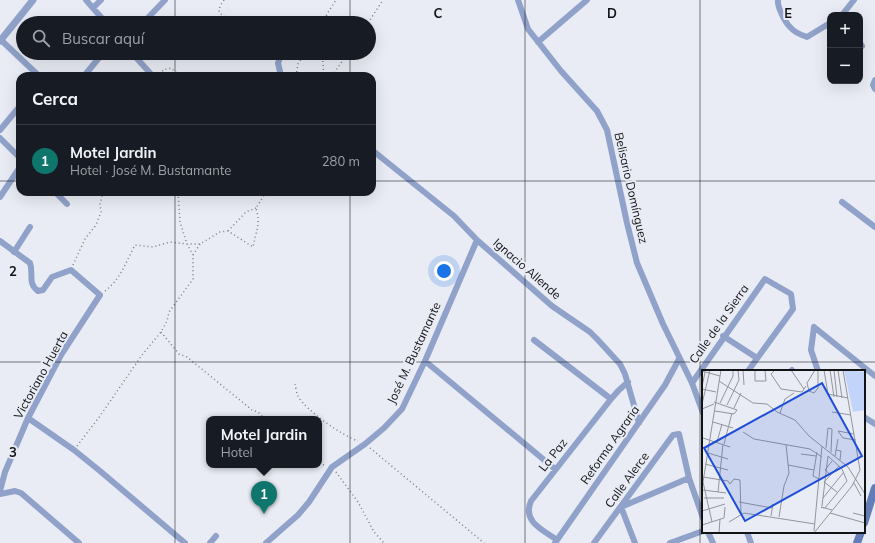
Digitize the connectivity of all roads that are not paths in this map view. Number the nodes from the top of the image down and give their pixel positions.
1 (32, 0) edge
2 (86, 0) edge
3 (101, 0) edge
4 (165, 0) edge
5 (518, 0) edge
6 (587, 0) edge
7 (778, 0) edge
8 (854, 0) edge
9 (93, 8) junction
10 (844, 12) edge
11 (19, 16) edge
12 (100, 16) edge
13 (150, 16) edge
14 (16, 20) edge
15 (827, 25) edge
16 (0, 40) edge
17 (538, 42) junction
18 (16, 55) edge
19 (22, 60) edge
20 (97, 60) edge
21 (138, 60) edge
22 (279, 60) edge
23 (35, 72) edge
24 (87, 72) edge
25 (148, 72) edge
26 (280, 72) edge
27 (16, 111) edge
28 (0, 130) edge
29 (0, 138) edge
30 (376, 153) edge
31 (16, 154) edge
32 (16, 173) edge
33 (59, 196) edge
34 (0, 197) edge
35 (842, 202) dead end
36 (67, 204) dead end
37 (30, 227) dead end
38 (875, 227) edge
39 (477, 240) junction
40 (0, 241) edge
41 (14, 252) junction
42 (724, 336) junction
43 (534, 340) dead end
44 (757, 358) junction
45 (680, 359) junction
46 (425, 361) junction
47 (749, 370) edge
48 (818, 370) edge
49 (875, 376) edge
50 (628, 382) junction
51 (692, 382) junction
52 (611, 399) junction
53 (702, 410) edge
54 (28, 418) junction
55 (865, 418) edge
56 (639, 423) junction
57 (875, 424) edge
58 (555, 470) junction
59 (688, 478) junction
60 (875, 488) edge
61 (0, 493) edge
62 (621, 507) junction
63 (702, 515) edge
64 (865, 520) edge
65 (702, 531) edge
66 (708, 533) edge
67 (747, 533) edge
68 (861, 533) edge
69 (216, 536) dead end
70 (556, 542) edge
71 (79, 543) edge
72 (185, 543) edge
73 (210, 543) edge
74 (266, 543) edge
75 (594, 543) edge
76 (635, 543) edge
77 (670, 543) edge
78 (713, 543) edge
79 (751, 543) edge
80 (858, 543) edge

1 - 11 street
2 - 9 street
3 - 9 street
4 - 13 street
5 - 17 street, Belisario Domínguez
6 - 17 street
7 - 15 street
8 - 10 street
9 - 12 street
14 - 16 street
16 - 18 street
17 - 45 street, Belisario Domínguez
19 - 23 street
20 - 24 street
21 - 25 street
22 - 26 street
27 - 28 street
29 - 31 street
30 - 39 street, Ignacio Allende
32 - 34 street
33 - 36 street
35 - 38 street
37 - 41 street
39 - 46 street, José M. Bustamante
39 - 50 street, Ignacio Allende
40 - 41 street
41 - 54 street, Victoriano Huerta
42 - 44 street
42 - 44 street, Calle de la Sierra
42 - 51 street, Calle de la Sierra
43 - 52 street
44 - 47 street
45 - 51 street, Belisario Domínguez
45 - 56 street, Reforma Agraria
46 - 58 street
46 - 74 street, José M. Bustamante
48 - 49 street
50 - 52 street, La Paz
50 - 56 street, Ignacio Allende
51 - 53 street, Belisario Domínguez
52 - 58 street, La Paz
54 - 61 street, Victoriano Huerta
54 - 72 street
55 - 57 street
56 - 70 street, Reforma Agraria
58 - 70 street, La Paz
59 - 62 street
59 - 62 street, Calle Alerce
59 - 63 street
60 - 64 main road
61 - 71 street
62 - 75 street, Calle Alerce
62 - 76 street
65 - 77 street
66 - 78 street
67 - 79 street
68 - 80 main road
69 - 73 street

